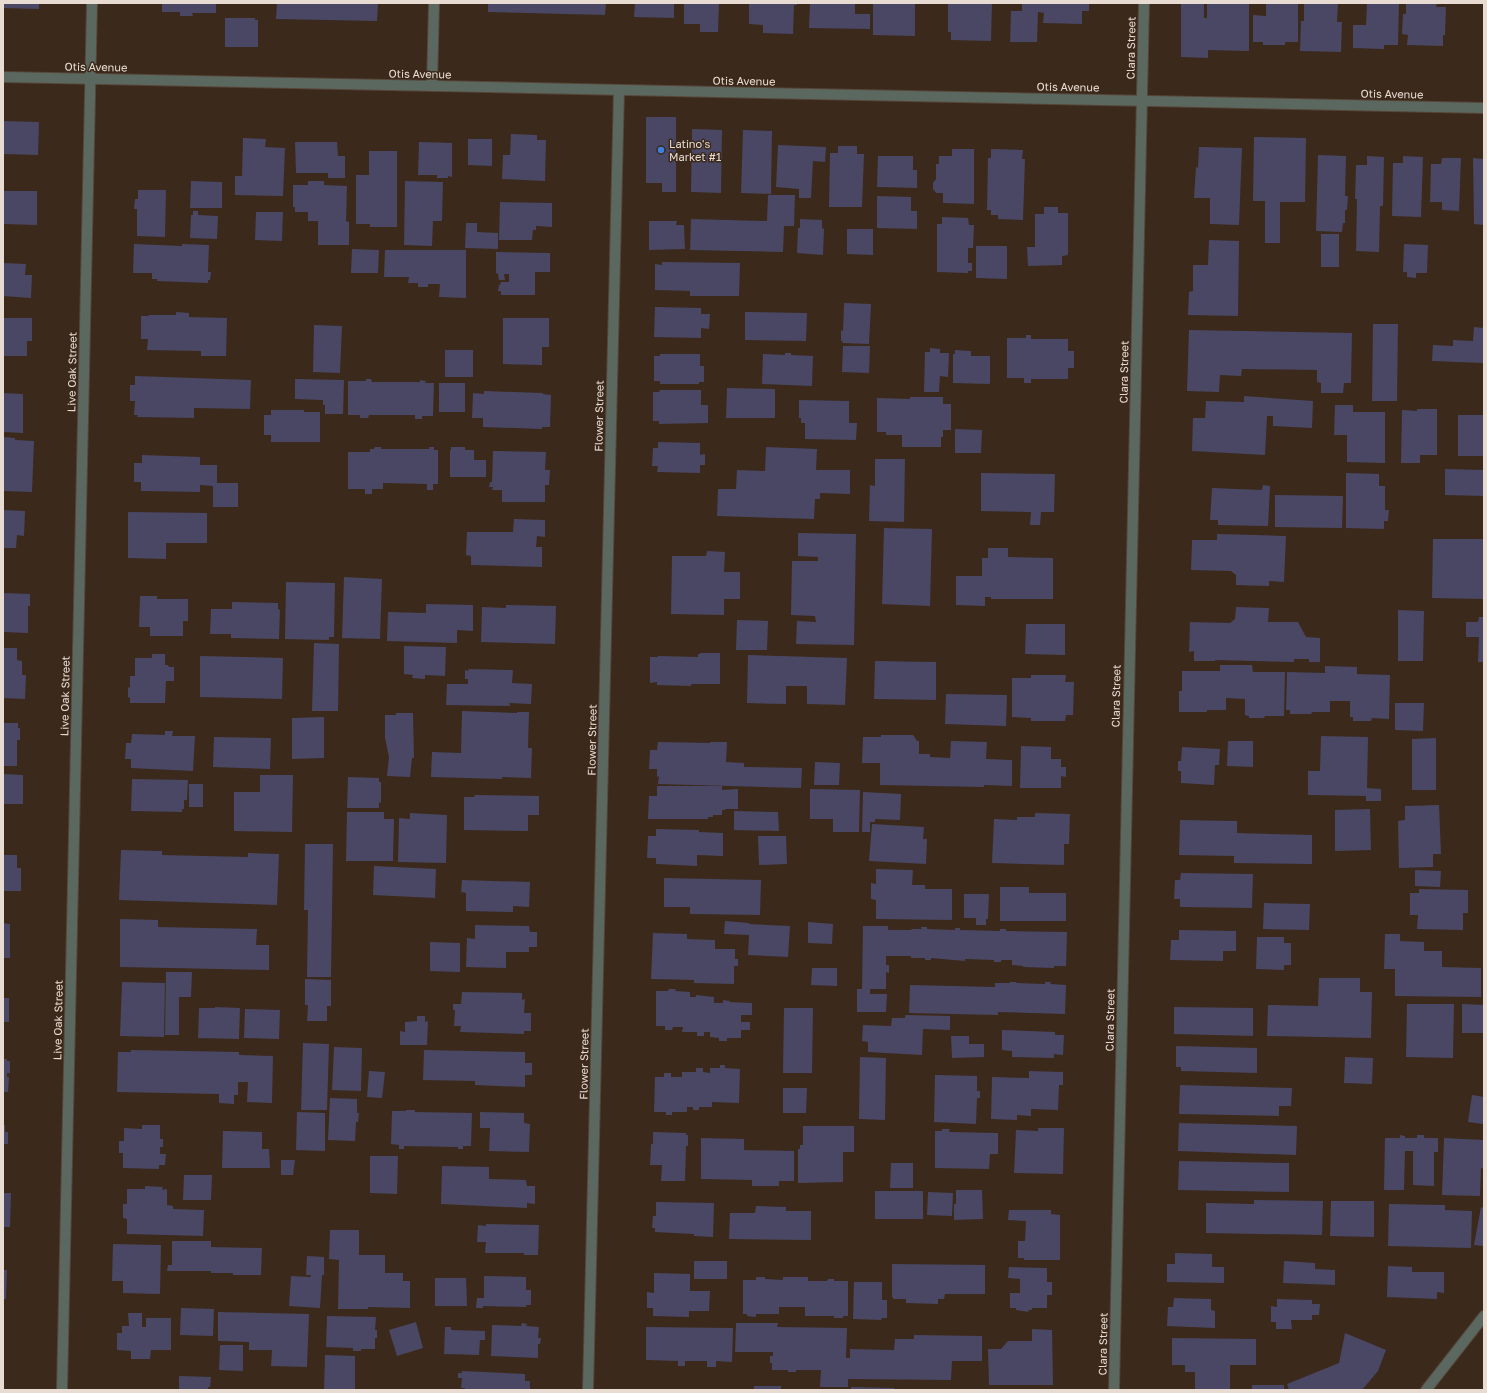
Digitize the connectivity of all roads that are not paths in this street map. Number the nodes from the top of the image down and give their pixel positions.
1 (92, 3) edge
2 (434, 3) edge
3 (1144, 3) edge
4 (3, 77) edge
5 (90, 79) junction
6 (432, 86) junction
7 (619, 90) junction
8 (1142, 101) junction
9 (1484, 108) edge
10 (1484, 1316) edge
11 (62, 1390) edge
12 (588, 1390) edge
13 (1114, 1390) edge
14 (1426, 1390) edge

1 - 5 street, Live Oak Street
2 - 6 street
3 - 8 street, Clara Street
4 - 5 street, Otis Avenue
5 - 6 street, Otis Avenue
5 - 11 street, Live Oak Street
6 - 7 street, Otis Avenue
7 - 8 street, Otis Avenue
7 - 12 street, Flower Street
8 - 9 street, Otis Avenue
8 - 13 street, Clara Street
10 - 14 street

